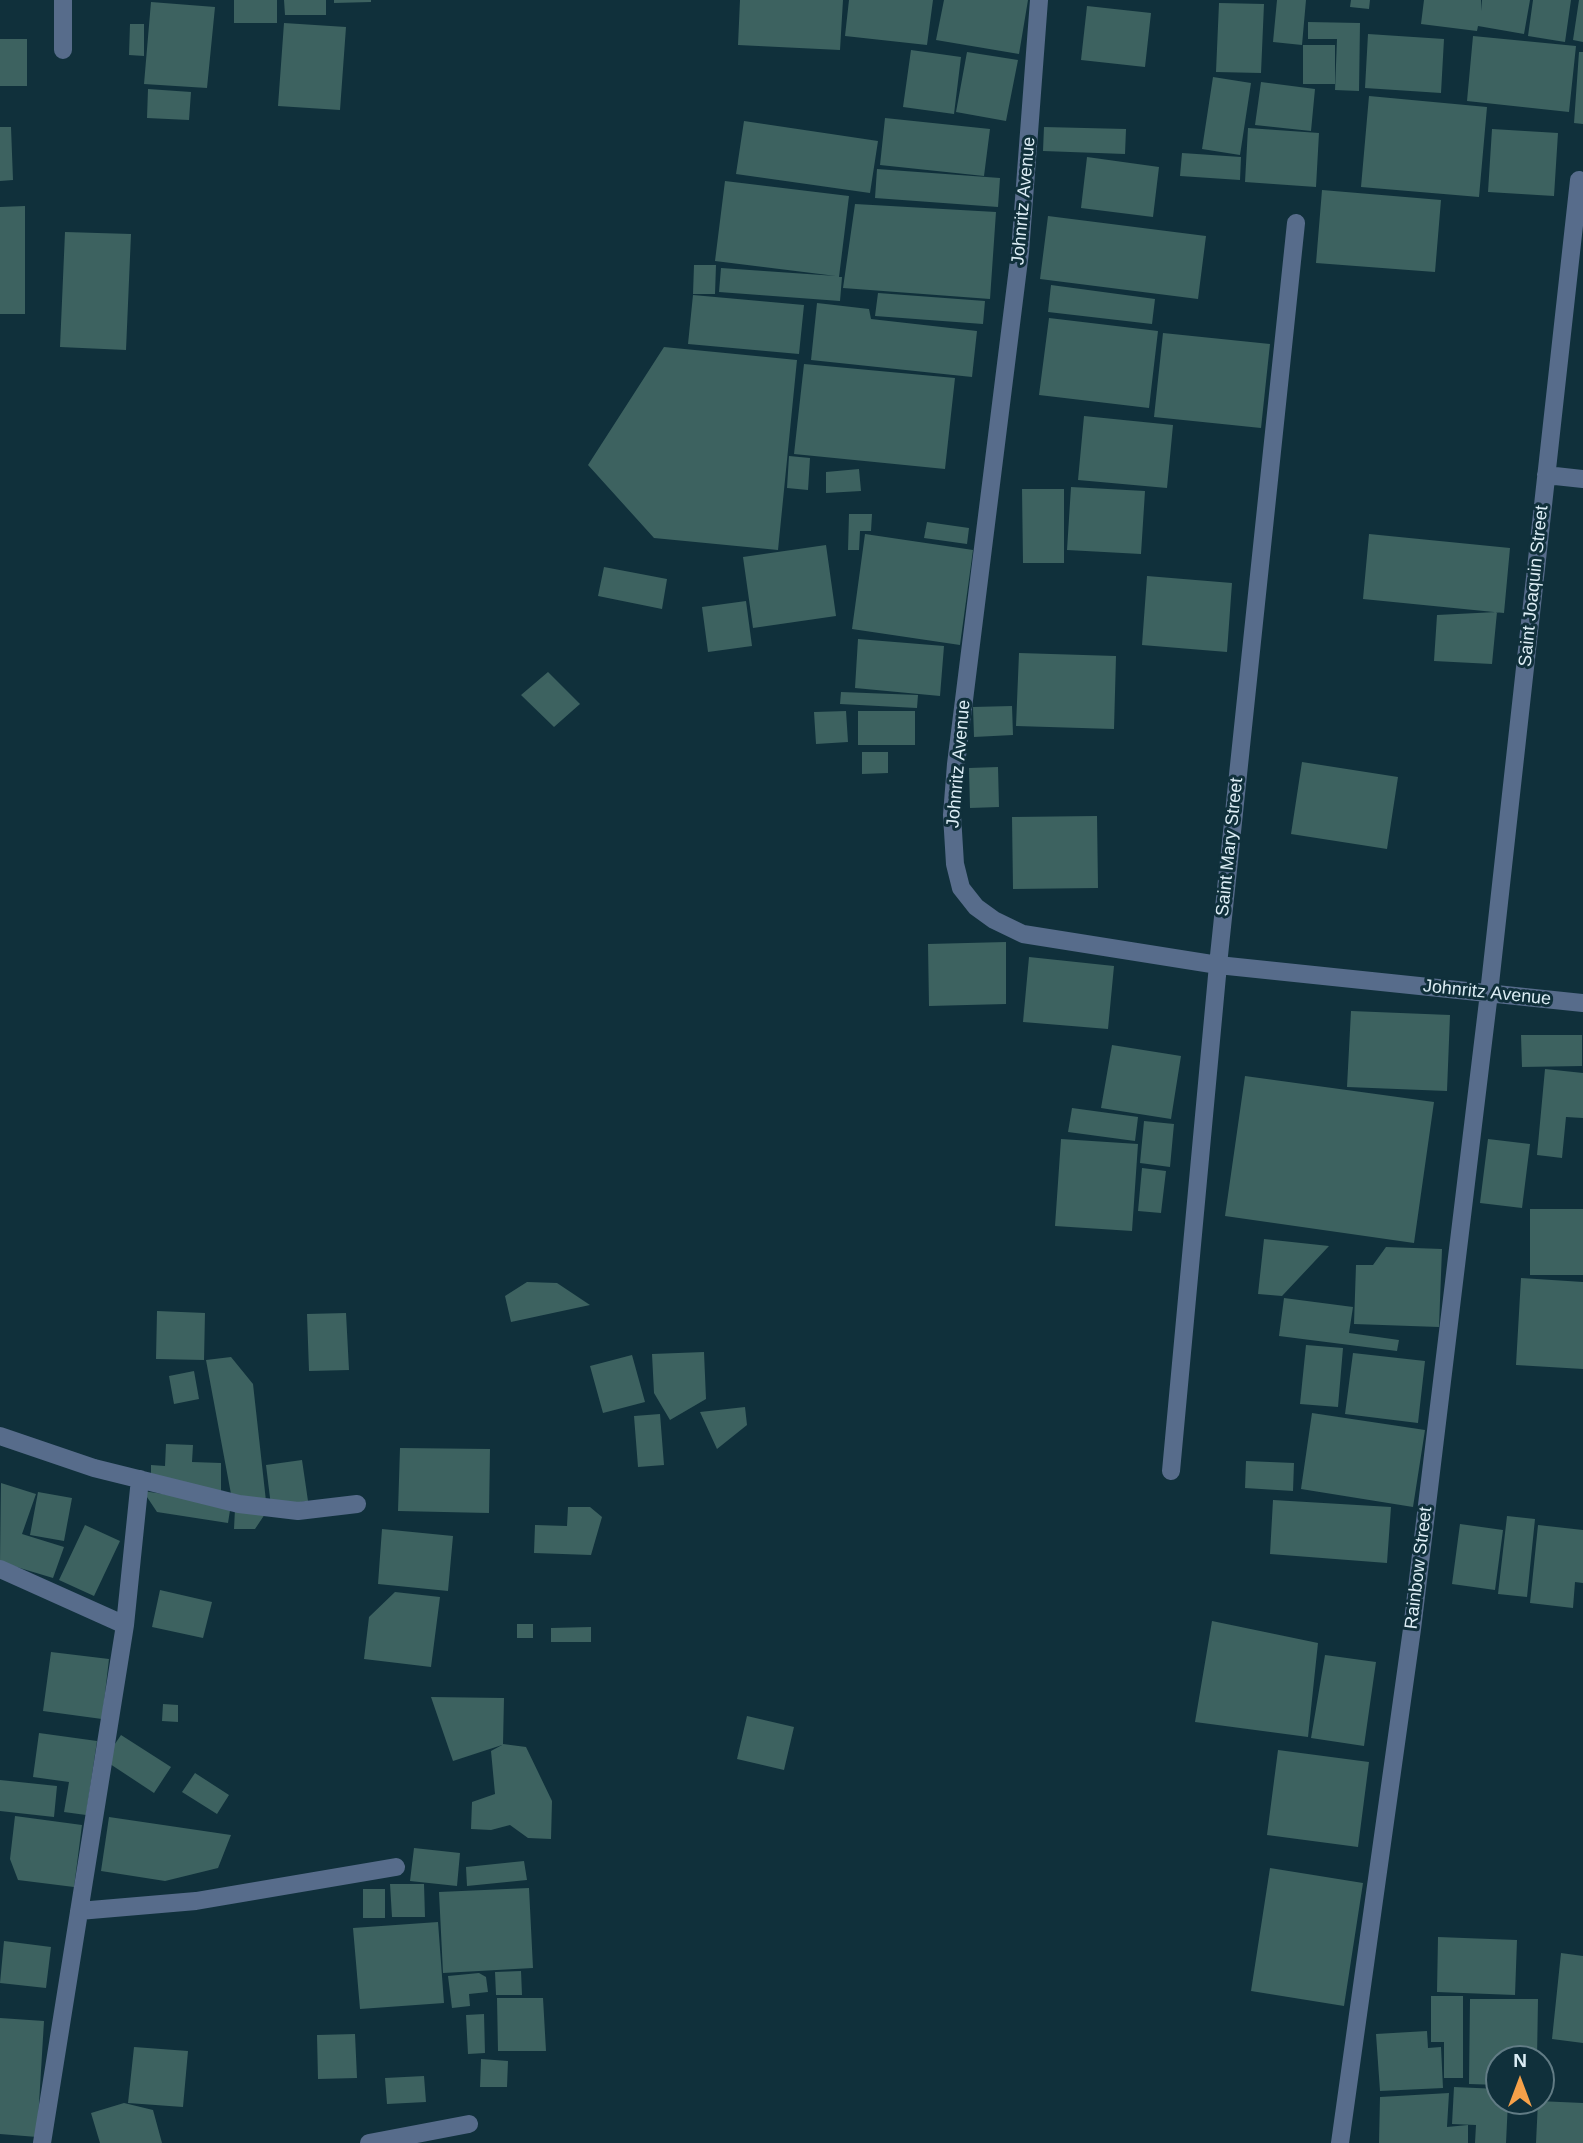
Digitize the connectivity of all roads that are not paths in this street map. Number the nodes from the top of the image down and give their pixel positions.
1 (63, 0) edge
2 (1039, 0) edge
3 (63, 50) dead end
4 (1579, 180) dead end
5 (1296, 223) dead end
6 (1546, 475) junction
7 (1583, 479) edge
8 (1218, 965) junction
9 (1489, 993) junction
10 (1583, 1003) edge
11 (0, 1436) edge
12 (1171, 1471) dead end
13 (140, 1479) junction
14 (356, 1504) dead end
15 (0, 1569) edge
16 (125, 1625) junction
17 (396, 1867) dead end
18 (79, 1911) junction
19 (469, 2124) dead end
20 (42, 2143) edge
21 (369, 2143) edge
22 (1340, 2143) edge

1 - 3 street
2 - 8 street, Johnritz Avenue
4 - 6 street, Saint Joaquin Street
5 - 8 street, Saint Mary Street
6 - 7 street
6 - 9 street, Saint Joaquin Street
8 - 9 street, Johnritz Avenue
8 - 12 street, Saint Mary Street
9 - 10 street, Johnritz Avenue
9 - 22 street, Rainbow Street
11 - 13 street
13 - 14 street
13 - 16 street
15 - 16 street
16 - 18 street
17 - 18 street
18 - 20 street
19 - 21 street

